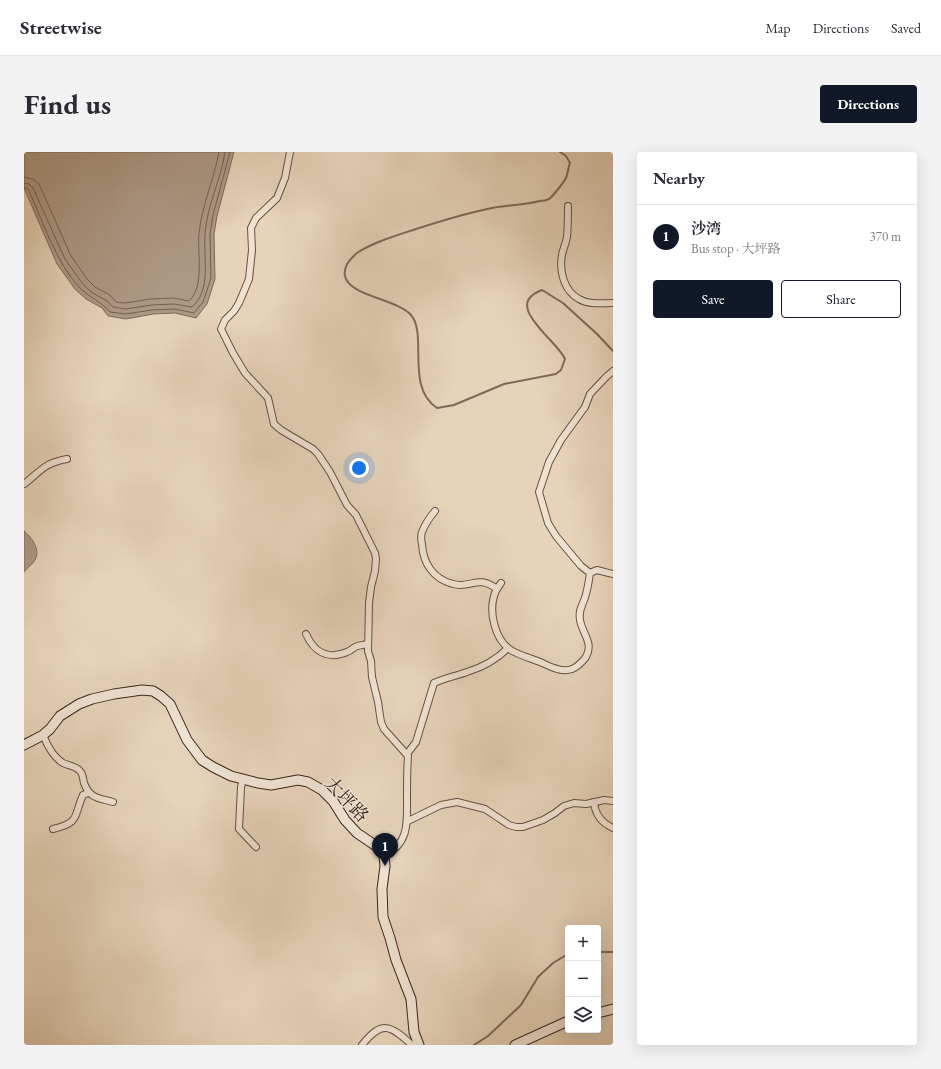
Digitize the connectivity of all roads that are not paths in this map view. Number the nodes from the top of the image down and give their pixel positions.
1 (290, 152) edge
2 (568, 206) dead end
3 (613, 303) edge
4 (613, 371) edge
5 (67, 458) dead end
6 (24, 484) edge
7 (435, 511) dead end
8 (590, 573) junction
9 (613, 574) edge
10 (501, 583) dead end
11 (497, 589) junction
12 (306, 634) dead end
13 (368, 644) junction
14 (508, 648) junction
15 (43, 735) junction
16 (24, 745) edge
17 (407, 754) junction
18 (243, 779) junction
19 (88, 793) junction
20 (613, 801) edge
21 (114, 802) dead end
22 (594, 802) junction
23 (408, 821) junction
24 (613, 828) edge
25 (53, 829) dead end
26 (256, 847) dead end
27 (384, 856) junction
28 (613, 1009) edge
29 (601, 1013) edge
30 (565, 1022) edge
31 (362, 1045) edge
32 (412, 1045) edge
33 (419, 1045) edge
34 (516, 1045) edge

1 - 13 street
2 - 3 street
4 - 8 street
5 - 6 street
7 - 11 street
8 - 9 street
8 - 14 street
10 - 11 street
11 - 14 street
12 - 13 street
13 - 17 street
14 - 17 street
15 - 16 main road, 大坪路
15 - 18 main road, 大坪路
15 - 19 street
17 - 23 street
18 - 26 street
18 - 27 main road, 大坪路
19 - 21 street
19 - 25 street
20 - 22 street
22 - 23 street
22 - 24 street
23 - 27 street
27 - 33 main road
28 - 29 main road
30 - 34 main road
31 - 32 street

